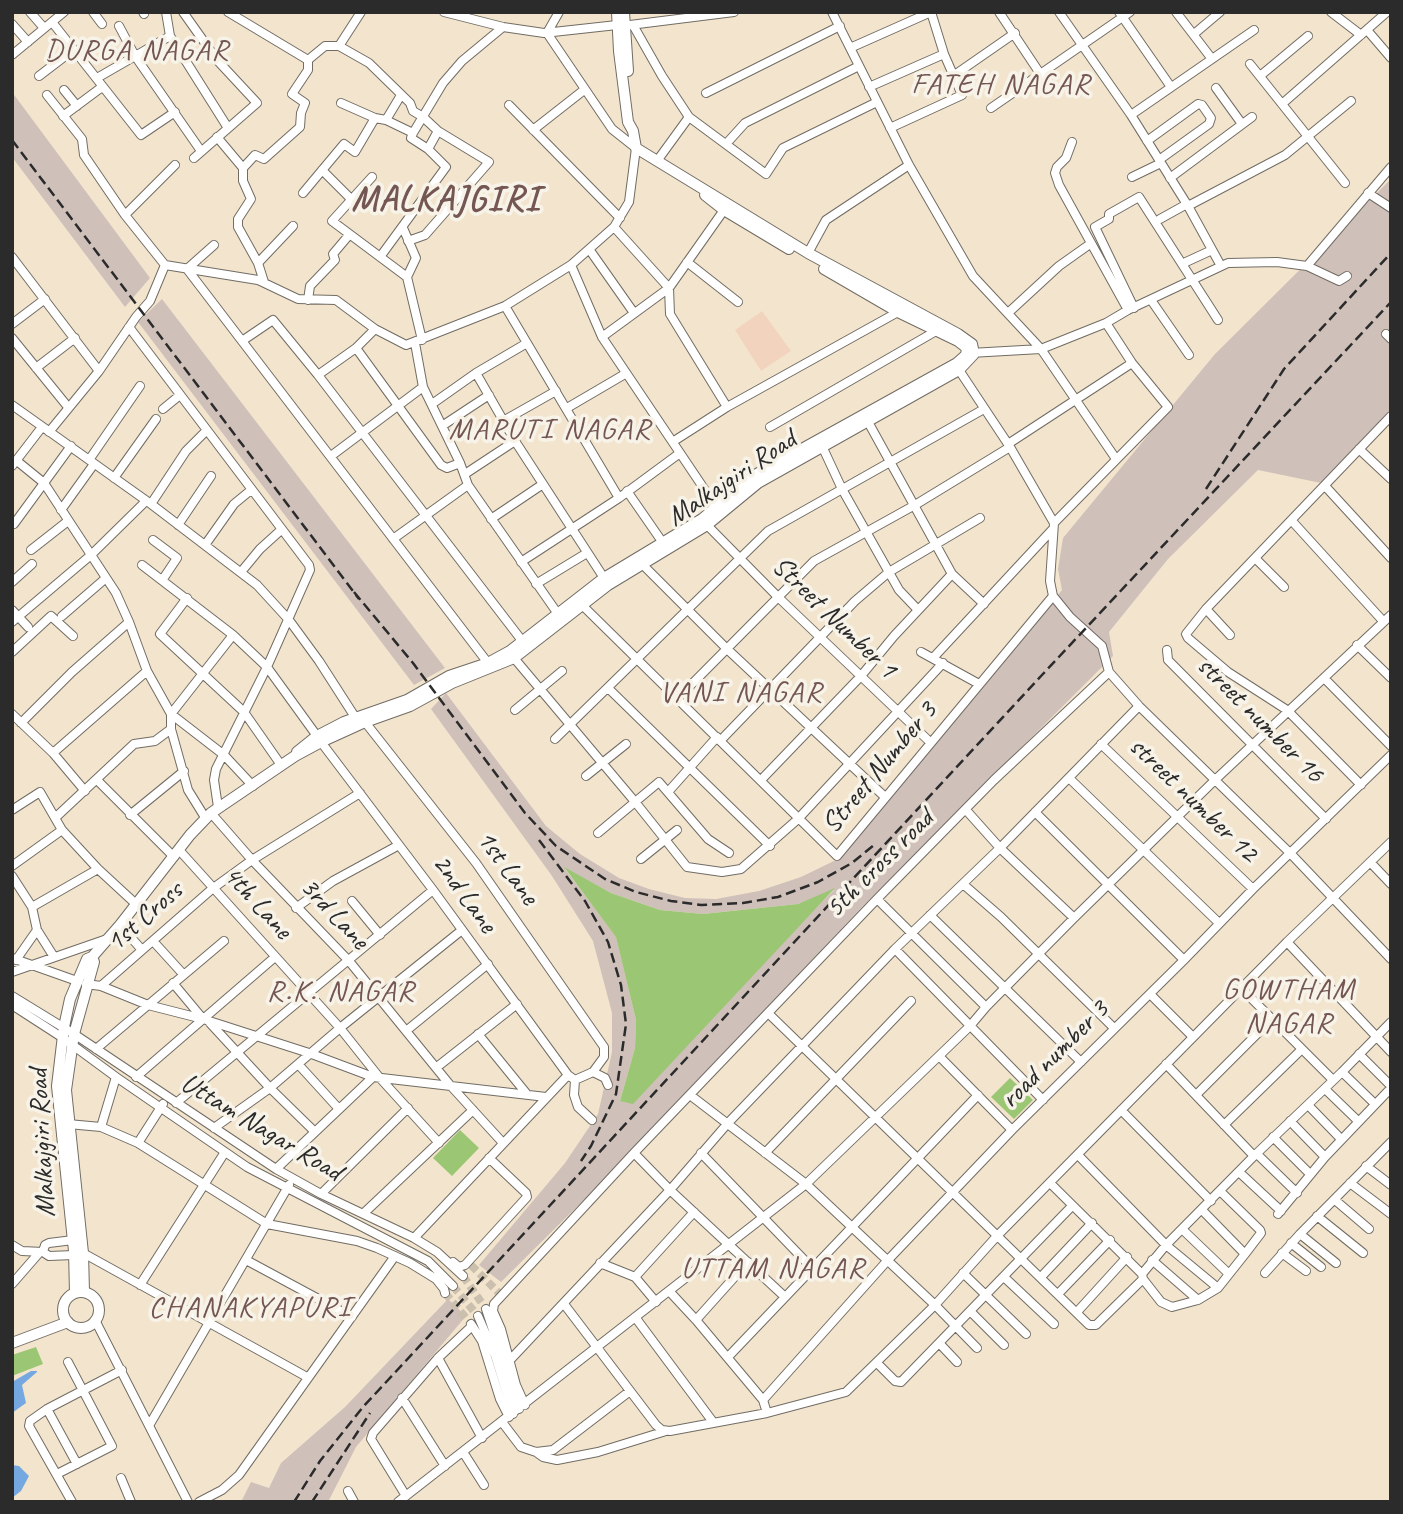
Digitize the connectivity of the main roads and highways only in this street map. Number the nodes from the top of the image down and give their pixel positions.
1 (617, 12) edge
2 (624, 12) edge
3 (625, 25) junction
4 (692, 183) junction
5 (970, 353) junction
6 (957, 367) junction
7 (840, 431) junction
8 (719, 511) junction
9 (705, 522) junction
10 (360, 719) junction
11 (81, 983) junction
12 (79, 1254) junction
13 (80, 1293) junction
14 (68, 1322) junction
15 (12, 1343) edge

1 - 3 main road
2 - 3 main road
3 - 4 main road
4 - 5 main road
4 - 5 main road
5 - 6 main road, Malkajgiri Road
6 - 7 main road, Malkajgiri Road
6 - 7 main road, Malkajgiri Road
7 - 8 main road, Malkajgiri Road
7 - 8 main road, Malkajgiri Road
8 - 9 main road, Malkajgiri Road
9 - 10 main road, Malkajgiri Road
9 - 10 main road, Malkajgiri Road
10 - 11 main road, Malkajgiri Road
11 - 12 main road, Malkajgiri Road
11 - 12 main road, Malkajgiri Road
12 - 13 main road, Malkajgiri Road
13 - 14 main road
13 - 14 main road
14 - 15 main road

